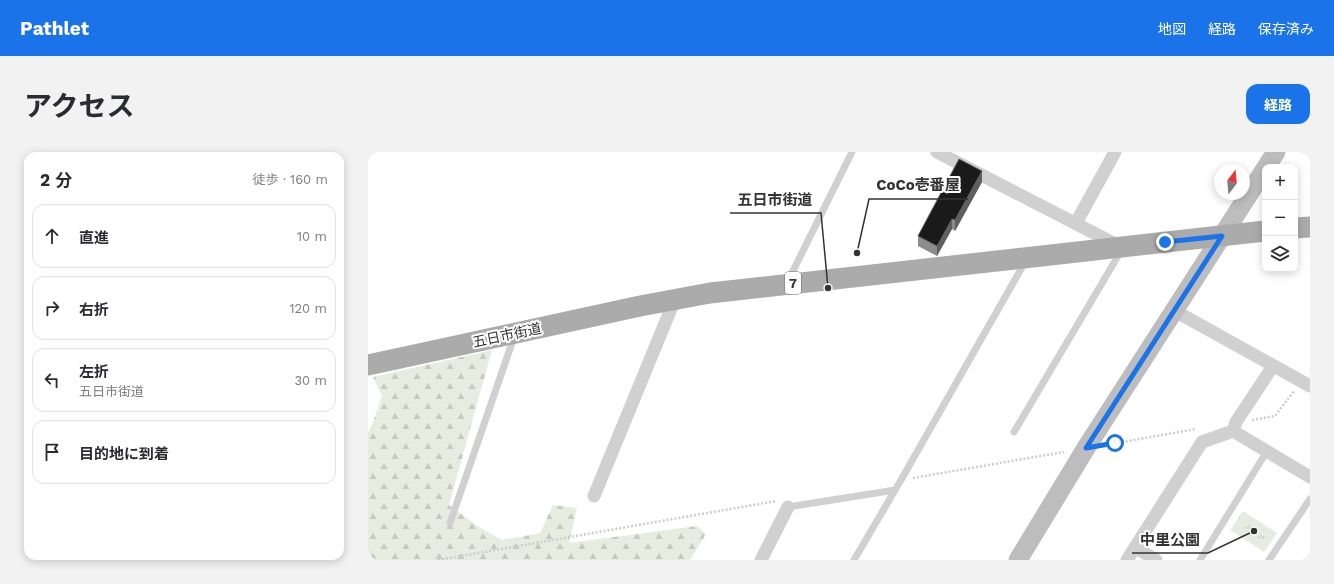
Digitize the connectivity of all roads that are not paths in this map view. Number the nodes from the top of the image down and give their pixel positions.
1 (852, 152) edge
2 (937, 152) edge
3 (1115, 152) edge
4 (1276, 152) edge
5 (954, 156) edge
6 (1268, 164) edge
7 (1262, 174) edge
8 (1076, 223) junction
9 (1310, 227) edge
10 (1298, 228) edge
11 (1262, 231) edge
12 (1222, 236) junction
13 (1123, 248) junction
14 (1028, 258) junction
15 (786, 284) junction
16 (675, 299) junction
17 (1175, 311) junction
18 (515, 333) junction
19 (368, 365) edge
20 (1274, 366) junction
21 (1306, 383) edge
22 (1235, 427) junction
23 (1014, 432) dead end
24 (1267, 451) junction
25 (1310, 477) edge
26 (895, 490) junction
27 (594, 496) dead end
28 (1310, 498) edge
29 (782, 504) joint
30 (450, 524) dead end
31 (1135, 547) junction
32 (761, 560) edge
33 (854, 560) edge
34 (1019, 560) edge
35 (1127, 560) edge
36 (1156, 560) edge
37 (1200, 560) edge
38 (1268, 560) edge

1 - 15 lane
2 - 5 street
3 - 8 street
4 - 6 street
5 - 8 street
7 - 12 street
8 - 13 street
9 - 10 main road
11 - 12 main road, 五日市街道 / 7
12 - 13 main road, 五日市街道 / 7
12 - 17 street
13 - 14 main road, 五日市街道 / 7
13 - 23 lane
14 - 15 main road, 五日市街道 / 7
14 - 26 lane
15 - 16 main road, 五日市街道 / 7
16 - 18 main road, 五日市街道 / 7
16 - 27 street
17 - 20 street
17 - 34 street
18 - 19 main road, 五日市街道 / 7
18 - 30 lane
20 - 21 street
20 - 22 street
22 - 24 street
22 - 31 street
24 - 25 street
24 - 37 lane
26 - 29 lane
26 - 33 lane
28 - 38 lane
29 - 32 street
31 - 35 street
31 - 36 street

